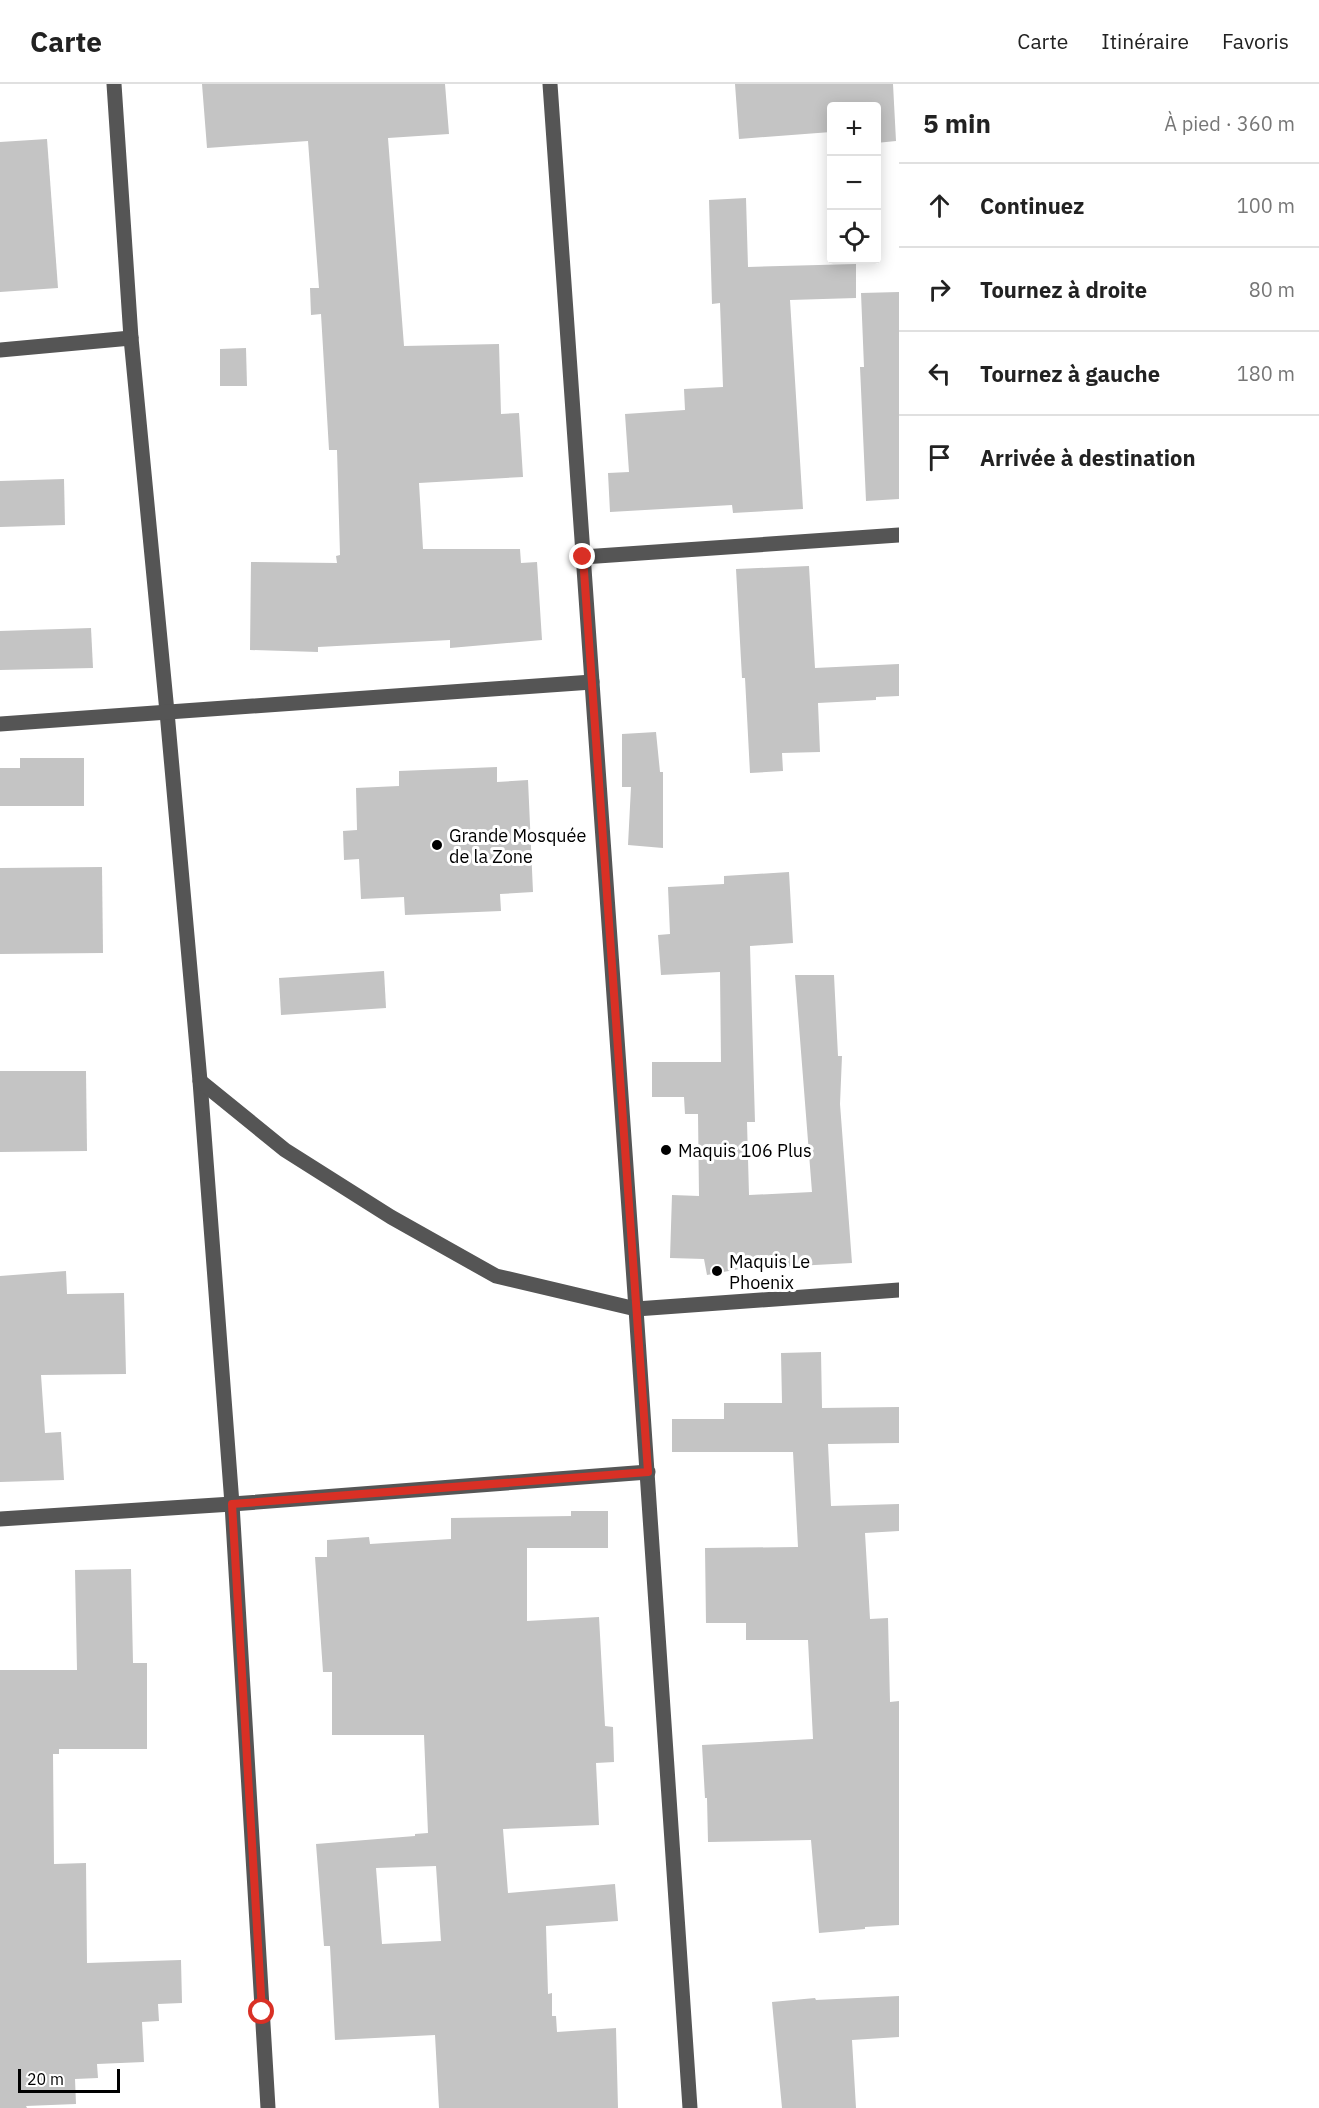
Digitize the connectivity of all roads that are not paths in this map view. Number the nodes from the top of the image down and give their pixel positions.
1 (114, 84) edge
2 (550, 84) edge
3 (131, 338) junction
4 (0, 350) edge
5 (899, 535) edge
6 (583, 557) junction
7 (592, 682) junction
8 (167, 712) junction
9 (0, 724) edge
10 (200, 1082) junction
11 (899, 1290) edge
12 (636, 1309) junction
13 (648, 1472) junction
14 (232, 1504) junction
15 (0, 1519) edge
16 (268, 2108) edge
17 (690, 2108) edge

1 - 3 street
2 - 6 street
3 - 4 street
3 - 8 street
5 - 6 street
6 - 7 street
7 - 8 street
7 - 12 street
8 - 9 street
8 - 10 street
10 - 12 street
10 - 14 street
11 - 12 street
12 - 13 street
13 - 14 street
13 - 17 street
14 - 15 street
14 - 16 street

